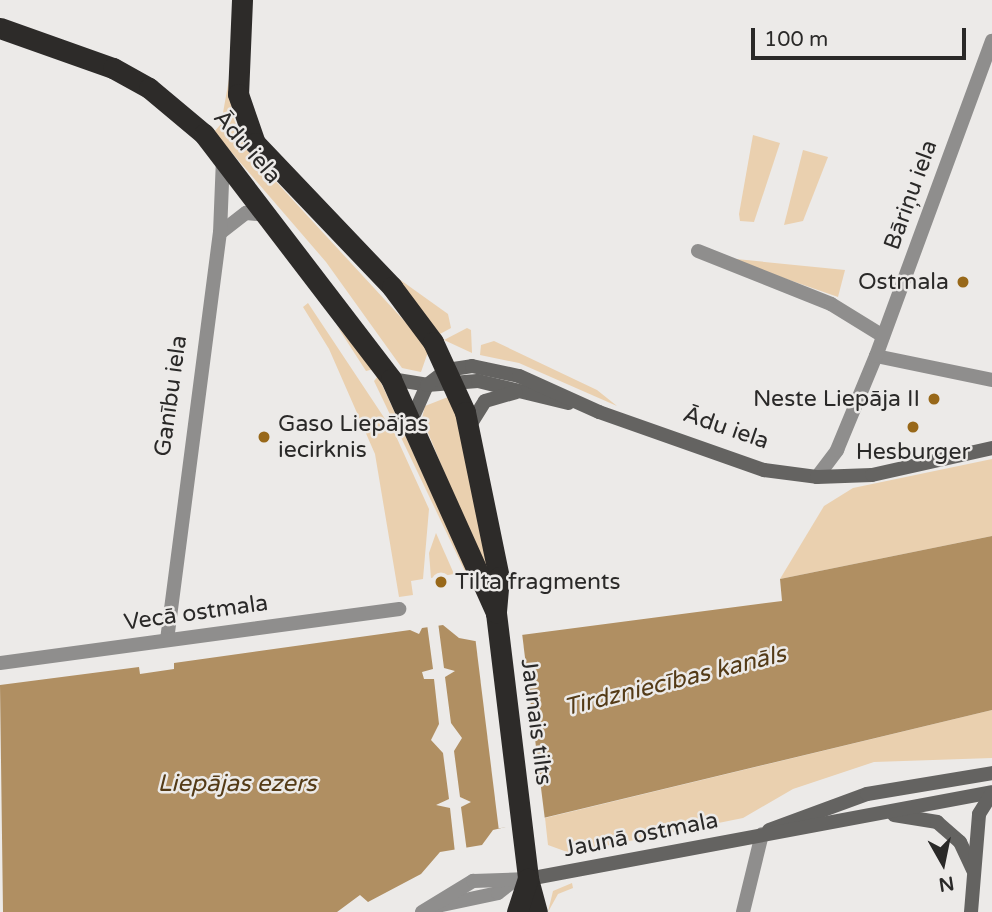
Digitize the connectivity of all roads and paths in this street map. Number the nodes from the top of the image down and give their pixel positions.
1 (242, 0) edge
2 (0, 28) edge
3 (992, 41) edge
4 (985, 79) edge
5 (223, 159) junction
6 (272, 215) junction
7 (220, 233) junction
8 (698, 251) dead end
9 (883, 336) junction
10 (876, 356) junction
11 (450, 376) junction
12 (391, 379) junction
13 (992, 380) edge
14 (427, 385) junction
15 (526, 393) junction
16 (580, 405) junction
17 (412, 419) junction
18 (470, 425) junction
19 (992, 448) edge
20 (817, 477) junction
21 (399, 608) dead end
22 (496, 614) junction
23 (167, 640) junction
24 (0, 663) edge
25 (992, 773) edge
26 (992, 793) edge
27 (858, 818) junction
28 (762, 834) junction
29 (973, 870) junction
30 (520, 880) junction
31 (424, 911) edge
32 (517, 912) edge
33 (537, 912) edge
34 (743, 912) edge
35 (971, 912) edge

1 - 11 highway, Ādu iela
2 - 5 highway, Ādu iela
3 - 4 street, Bāriņu iela
4 - 9 street, Bāriņu iela
5 - 6 highway, Ādu iela
5 - 7 street, Ganību iela
6 - 7 street
6 - 12 highway, Ādu iela
7 - 23 street, Ganību iela
8 - 9 street
9 - 10 street, Bāriņu iela
10 - 13 street
10 - 20 street, Bāriņu iela
11 - 14 main road, Ādu iela
11 - 15 main road, Ādu iela
11 - 16 main road, Ādu iela
11 - 18 highway, Ādu iela
12 - 14 main road, Ādu iela
12 - 17 highway, Ādu iela
14 - 17 main road
15 - 16 main road, Ādu iela
15 - 18 main road
16 - 20 main road, Ādu iela
17 - 22 highway
18 - 22 highway
19 - 20 main road, Ādu iela
21 - 23 street, Vecā ostmala
22 - 30 highway, Jaunais tilts
23 - 24 street, Vecā ostmala
25 - 28 main road, Jaunā ostmala
26 - 27 main road, Jaunā ostmala
26 - 29 main road
27 - 28 main road, Jaunā ostmala
27 - 29 main road
28 - 30 main road, Jaunā ostmala
28 - 34 street
29 - 35 main road
30 - 31 street
30 - 32 highway
30 - 33 highway

